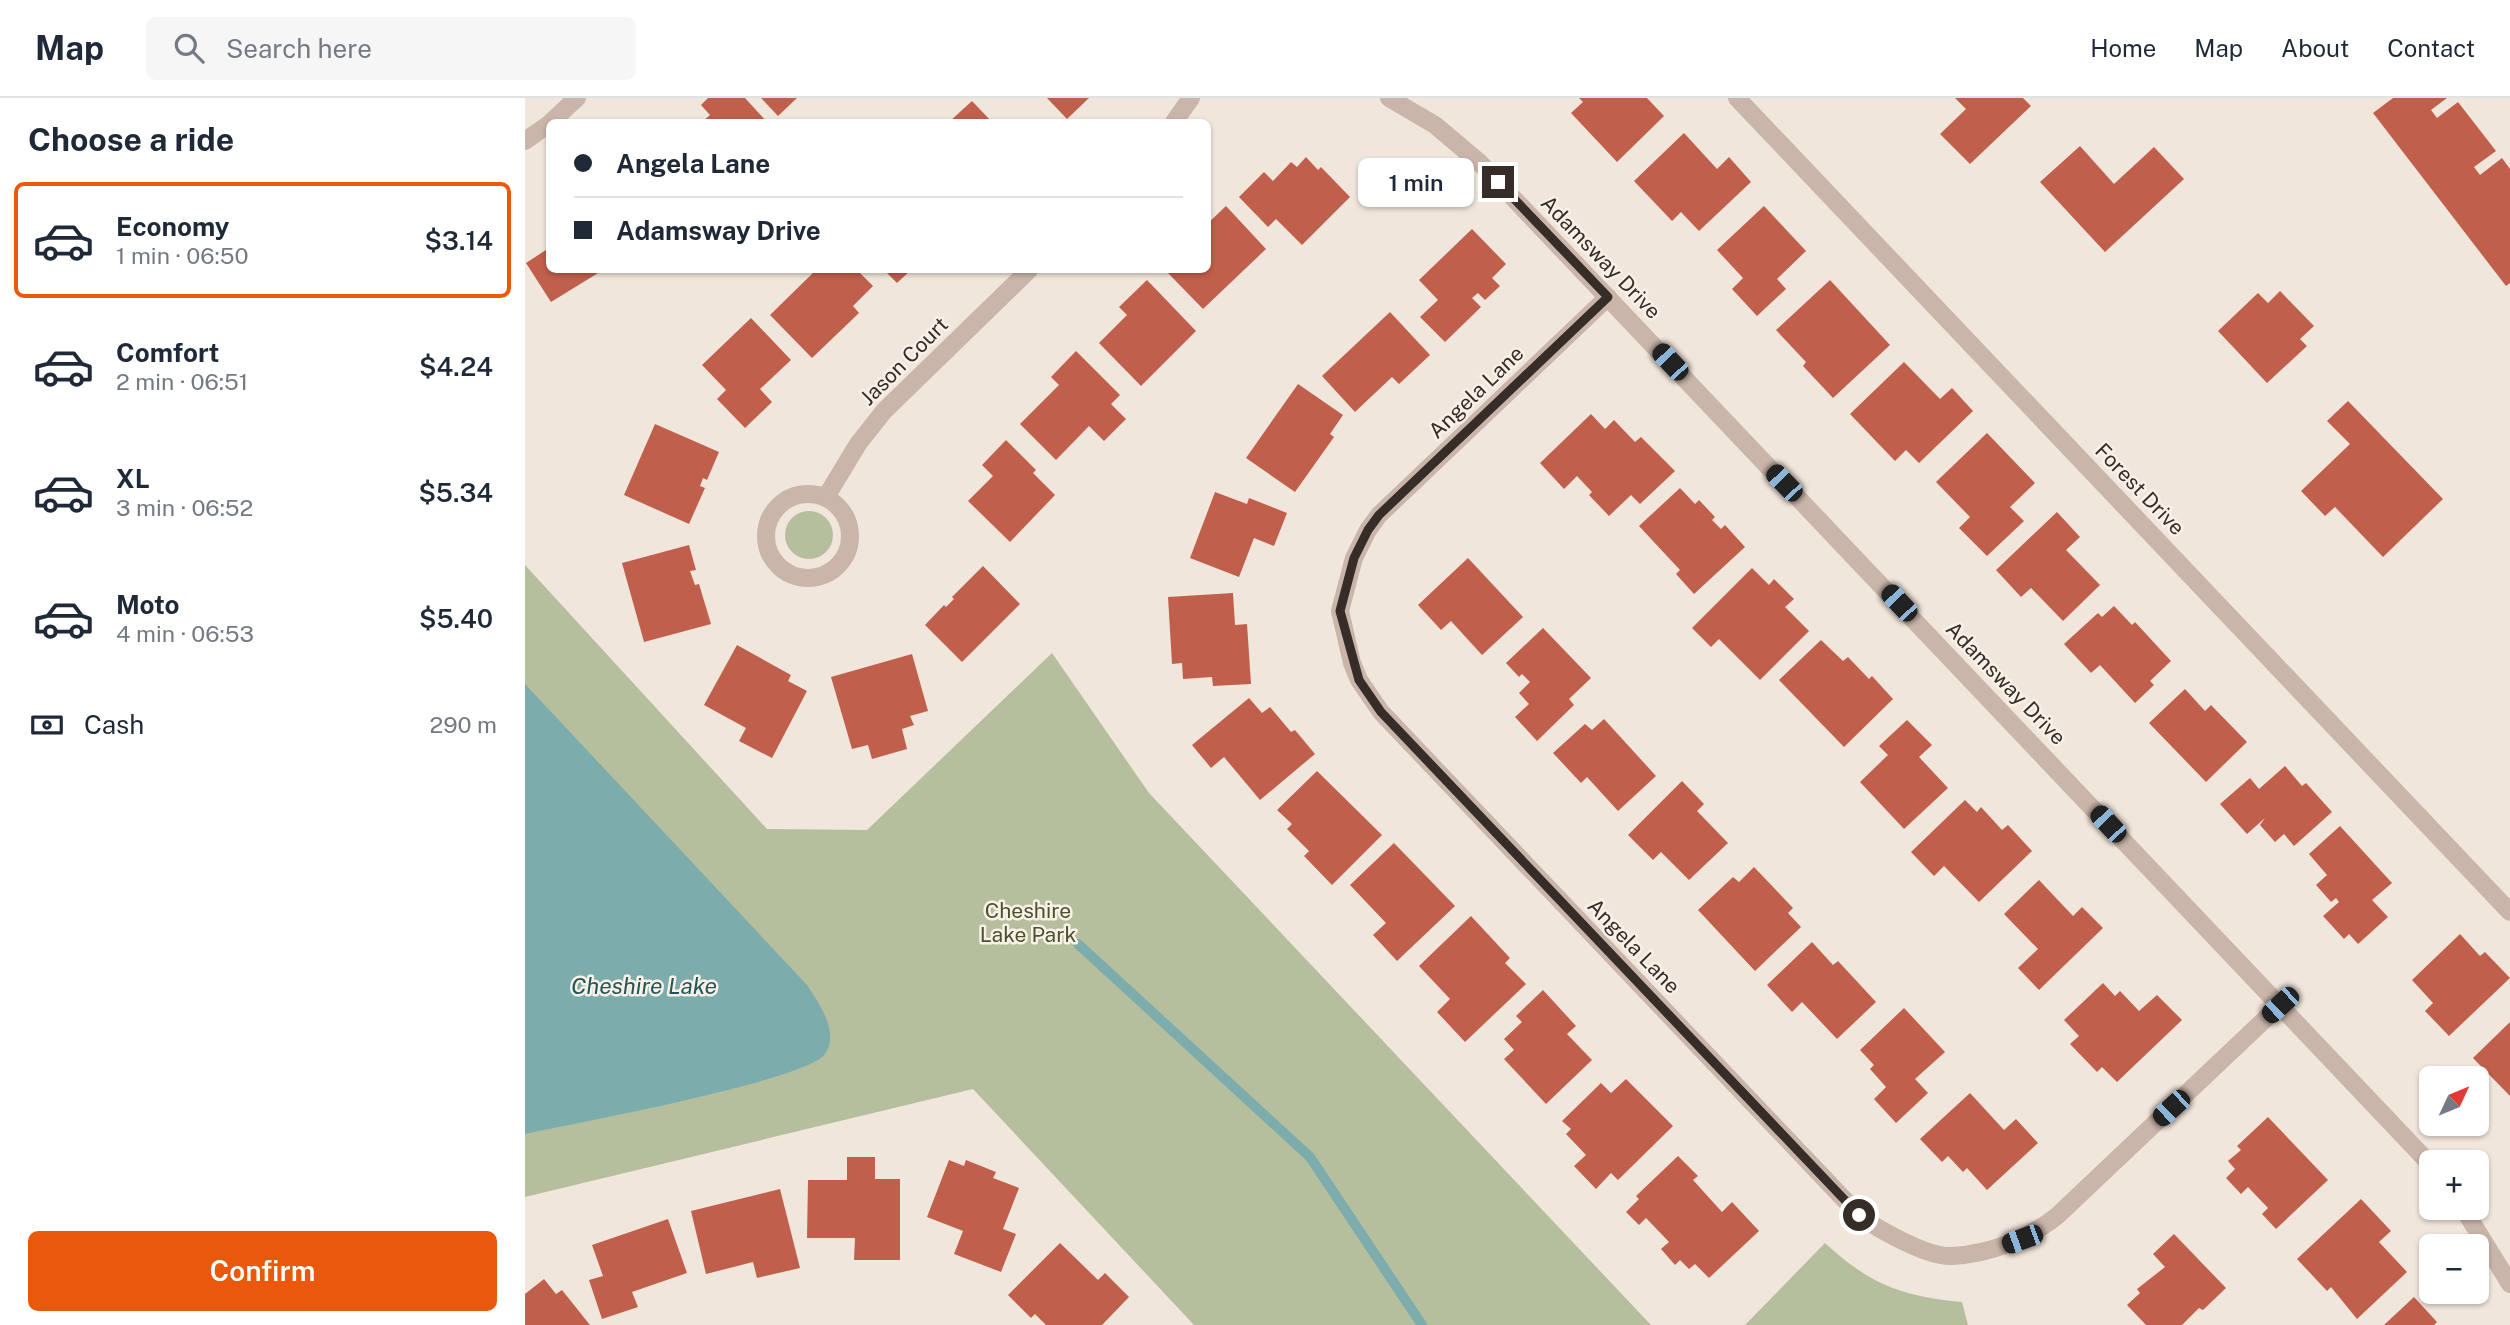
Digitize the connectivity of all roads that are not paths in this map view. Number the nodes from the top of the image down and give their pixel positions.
1 (577, 98) edge
2 (1191, 98) edge
3 (1389, 98) edge
4 (1737, 98) edge
5 (554, 119) edge
6 (1176, 119) edge
7 (546, 126) edge
8 (525, 141) edge
9 (1026, 273) edge
10 (1608, 297) junction
11 (826, 497) junction
12 (2510, 912) edge
13 (2280, 1005) junction
14 (2419, 1152) edge
15 (2470, 1220) edge
16 (2510, 1284) edge

1 - 5 street
2 - 6 street
3 - 10 street, Adamsway Drive
4 - 12 street, Forest Drive
7 - 8 street
9 - 11 street, Jason Court
10 - 13 street, Adamsway Drive
10 - 13 street, Angela Lane
11 - 11 street
13 - 14 street, Adamsway Drive
15 - 16 street

